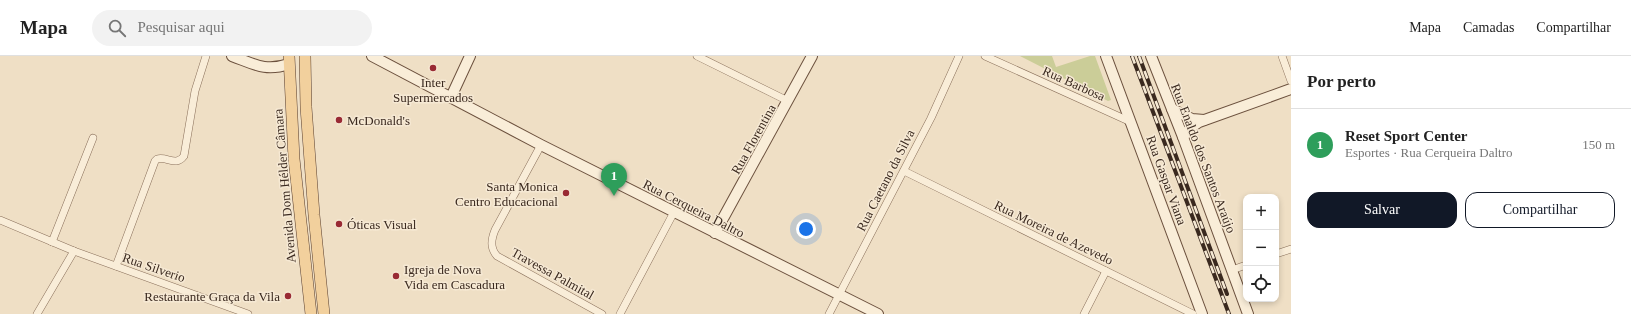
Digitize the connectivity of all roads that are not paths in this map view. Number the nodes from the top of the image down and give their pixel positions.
1 (206, 56) edge
2 (232, 56) edge
3 (372, 56) edge
4 (470, 56) edge
5 (697, 56) edge
6 (812, 56) edge
7 (959, 56) edge
8 (985, 56) edge
9 (1106, 56) edge
10 (1150, 56) edge
11 (1282, 56) edge
12 (306, 57) edge
13 (289, 60) edge
14 (1291, 81) edge
15 (1291, 89) edge
16 (451, 97) junction
17 (788, 102) junction
18 (1172, 109) junction
19 (1204, 120) junction
20 (1131, 122) junction
21 (1183, 137) junction
22 (93, 138) dead end
23 (541, 145) junction
24 (904, 171) junction
25 (674, 212) junction
26 (0, 220) edge
27 (715, 233) junction
28 (52, 242) junction
29 (1291, 249) edge
30 (74, 251) junction
31 (1279, 253) edge
32 (116, 266) junction
33 (1243, 266) edge
34 (1232, 270) junction
35 (1106, 271) junction
36 (839, 295) junction
37 (37, 314) edge
38 (248, 314) edge
39 (311, 314) edge
40 (324, 314) edge
41 (602, 314) edge
42 (620, 314) edge
43 (829, 314) edge
44 (878, 314) edge
45 (1084, 314) edge
46 (1193, 314) edge
47 (1202, 314) edge
48 (1248, 314) edge

1 - 32 street
2 - 13 main road
3 - 16 main road, Rua Cerqueira Daltro
4 - 16 main road
5 - 17 street
6 - 17 main road, Rua Florentina
7 - 24 street, Rua Caetano da Silva
8 - 20 street, Rua Barbosa
9 - 20 main road, Rua Gaspar Viana
10 - 18 main road, Rua Enaldo dos Santos Araújo
11 - 14 street
12 - 40 main road, Avenida Dom Hélder Câmara
13 - 39 main road, Avenida Dom Hélder Câmara
15 - 19 main road
16 - 23 main road, Rua Cerqueira Daltro
17 - 27 main road, Rua Florentina
18 - 19 main road
18 - 21 main road, Rua Enaldo dos Santos Araújo
19 - 21 main road
20 - 47 main road, Rua Gaspar Viana
21 - 34 main road, Rua Enaldo dos Santos Araújo
22 - 28 street
23 - 25 main road, Rua Cerqueira Daltro
23 - 41 street, Travessa Palmital
24 - 35 street, Rua Moreira de Azevedo
24 - 36 street, Rua Caetano da Silva
25 - 27 main road, Rua Cerqueira Daltro
25 - 42 street
26 - 28 street, Rua Silverio
27 - 36 main road, Rua Cerqueira Daltro
28 - 30 street, Rua Silverio
29 - 31 street
30 - 32 street, Rua Silverio
30 - 37 street
32 - 38 street, Rua Silverio
33 - 34 street
34 - 48 main road, Rua Enaldo dos Santos Araújo
35 - 45 street
35 - 46 street, Rua Moreira de Azevedo
36 - 43 street, Rua Caetano da Silva
36 - 44 main road, Rua Cerqueira Daltro

